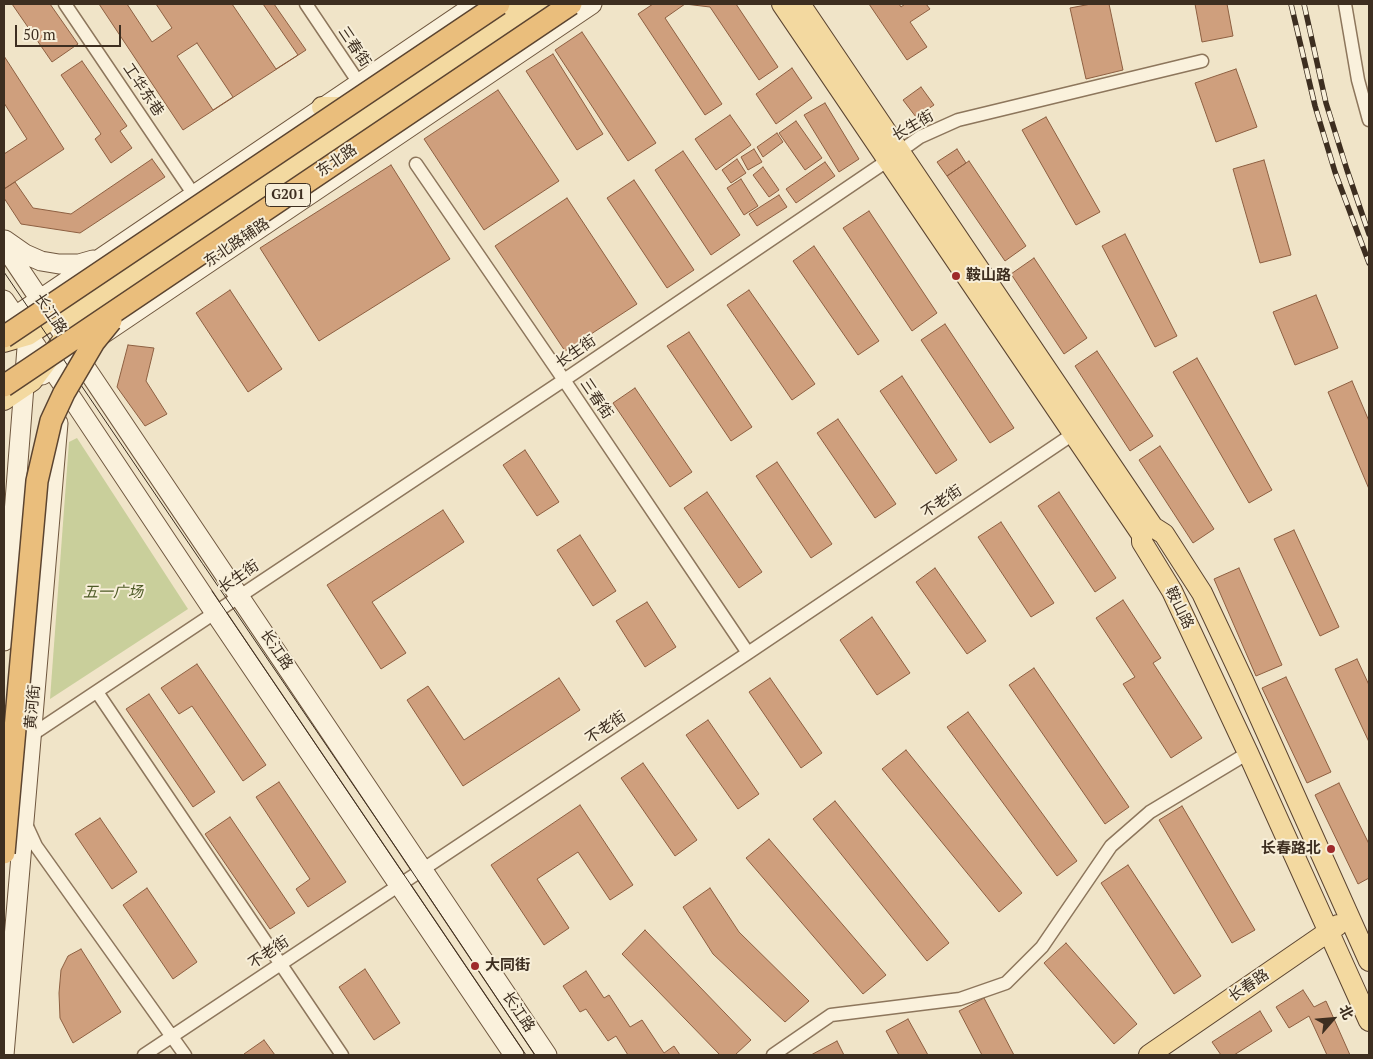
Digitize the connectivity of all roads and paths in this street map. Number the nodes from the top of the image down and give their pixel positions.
1 (65, 4) edge
2 (306, 4) edge
3 (476, 4) edge
4 (499, 4) edge
5 (522, 4) edge
6 (550, 4) edge
7 (572, 4) edge
8 (592, 4) edge
9 (782, 4) edge
10 (800, 4) edge
11 (1345, 4) edge
12 (1202, 61) dead end
13 (390, 62) junction
14 (359, 83) junction
15 (382, 106) junction
16 (322, 107) junction
17 (426, 116) junction
18 (1369, 120) edge
19 (894, 156) junction
20 (416, 164) dead end
21 (223, 175) junction
22 (194, 195) junction
23 (206, 216) junction
24 (4, 240) edge
25 (4, 246) edge
26 (100, 259) junction
27 (39, 299) junction
28 (4, 300) edge
29 (131, 300) junction
30 (9, 319) edge
31 (53, 319) junction
32 (28, 335) junction
33 (4, 337) edge
34 (4, 342) edge
35 (63, 358) junction
36 (564, 380) junction
37 (20, 384) edge
38 (4, 400) edge
39 (1079, 430) junction
40 (4, 452) edge
41 (17, 472) junction
42 (53, 474) junction
43 (240, 597) junction
44 (215, 613) junction
45 (4, 641) edge
46 (748, 653) junction
47 (96, 692) junction
48 (31, 735) junction
49 (1248, 752) junction
50 (4, 754) edge
51 (4, 779) edge
52 (24, 820) junction
53 (4, 853) edge
54 (423, 870) junction
55 (400, 886) junction
56 (1350, 916) junction
57 (1329, 932) junction
58 (1369, 961) edge
59 (281, 965) junction
60 (1369, 1021) edge
61 (173, 1037) junction
62 (4, 1055) edge
63 (144, 1055) edge
64 (185, 1055) edge
65 (342, 1055) edge
66 (514, 1055) edge
67 (547, 1055) edge
68 (773, 1055) edge
69 (1149, 1055) edge

1 - 22 street, 工华东巷
2 - 14 street, 三春街
3 - 13 main road
4 - 33 highway, G201, bridge
5 - 15 main road, 东北路
6 - 15 main road, 东北路
7 - 29 highway, 东北路 / G201, bridge
8 - 17 main road, 东北路辅路
9 - 19 main road, 鞍山路
10 - 19 main road, 鞍山路
11 - 18 street
12 - 19 street, 长生街
13 - 14 main road
13 - 15 main road
14 - 16 main road
15 - 16 main road
15 - 17 main road
15 - 23 main road, 东北路
15 - 35 main road, 东北路
16 - 21 main road
17 - 35 main road, 东北路辅路
19 - 36 street, 长生街
19 - 39 main road, 鞍山路
20 - 36 street, 三春街
21 - 22 main road
21 - 23 main road
22 - 26 main road
23 - 31 main road, 东北路
24 - 26 main road
25 - 27 main road, 长江路
26 - 27 main road
27 - 30 main road
27 - 31 main road, 长江路
28 - 30 main road, 长江路
29 - 37 highway, 东北路 / G201, bridge
29 - 53 highway, bridge
30 - 32 main road, 长江路
31 - 32 main road, 东北路
31 - 35 main road, 长江路
32 - 34 main road, 东北路
32 - 35 main road, 长江路
32 - 37 main road
35 - 37 main road, 东北路
35 - 42 main road, 黄河街
35 - 43 main road, 长江路
35 - 44 main road, 长江路
36 - 43 street, 长生街
36 - 46 street, 三春街
37 - 38 main road, 东北路
37 - 41 main road
39 - 46 street, 不老街
39 - 49 main road, 鞍山路
39 - 56 main road, 鞍山路
40 - 41 main road
41 - 42 main road
41 - 45 main road
42 - 48 main road, 黄河街
43 - 44 street, 长生街
43 - 54 main road, 长江路
44 - 47 street, 长生街
44 - 55 main road, 长江路
46 - 54 street, 不老街
47 - 48 street, 长生街
47 - 59 street
48 - 50 street, 长生街
48 - 52 main road, 黄河街
49 - 57 main road, 鞍山路
49 - 68 street
51 - 52 street
52 - 61 street
52 - 62 main road, 黄河街
54 - 55 street, 不老街
54 - 67 main road, 长江路
55 - 59 street, 不老街
55 - 66 main road, 长江路
56 - 57 main road, 长春路
56 - 58 main road, 鞍山路
57 - 60 main road, 鞍山路
57 - 69 main road, 长春路
59 - 61 street, 不老街
59 - 65 street
61 - 63 street, 不老街
61 - 64 street

